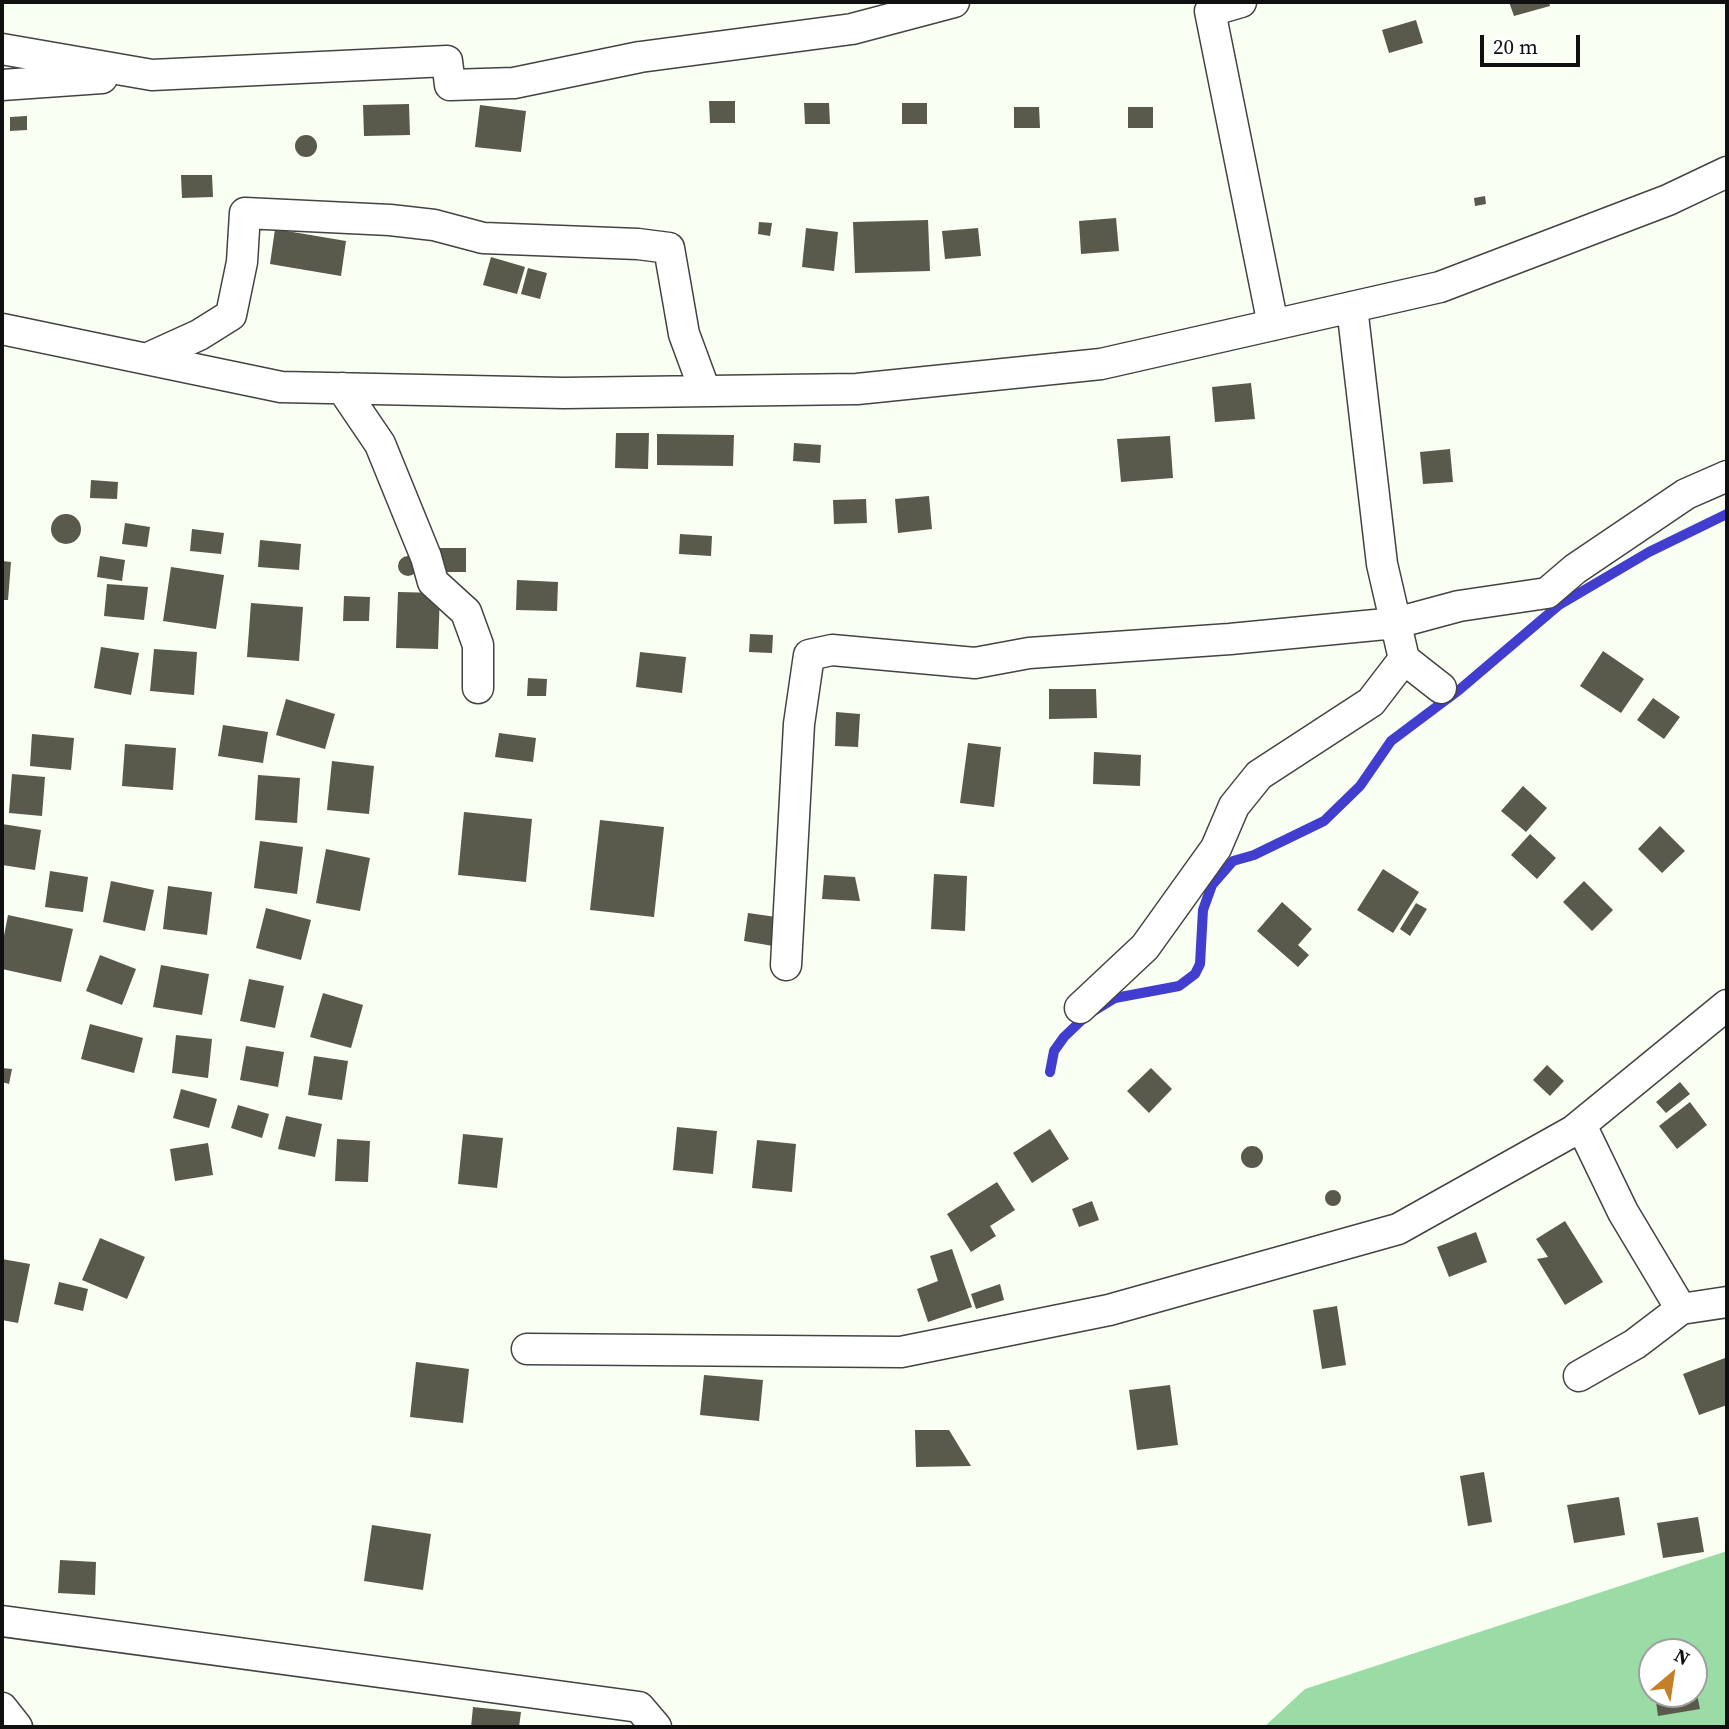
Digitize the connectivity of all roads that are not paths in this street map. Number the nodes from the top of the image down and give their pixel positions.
1 (954, 2) edge
2 (1241, 2) edge
3 (1212, 6) edge
4 (2, 49) edge
5 (152, 75) junction
6 (2, 85) edge
7 (1727, 173) edge
8 (1352, 307) junction
9 (1273, 325) junction
10 (2, 329) edge
11 (146, 359) junction
12 (342, 388) junction
13 (705, 391) junction
14 (1727, 476) edge
15 (1396, 623) junction
16 (1404, 659) junction
17 (478, 688) dead end
18 (1441, 688) dead end
19 (786, 965) dead end
20 (1727, 1005) edge
21 (1080, 1008) dead end
22 (1581, 1125) junction
23 (1727, 1302) edge
24 (1681, 1308) junction
25 (527, 1349) dead end
26 (1578, 1376) dead end
27 (2, 1621) edge
28 (2, 1708) edge
29 (17, 1727) edge
30 (656, 1727) edge

1 - 5 street
2 - 3 street
3 - 9 street
4 - 5 street
5 - 6 street
7 - 8 street
8 - 9 street
8 - 15 street
9 - 13 street
10 - 11 street
11 - 12 street
11 - 13 street
12 - 13 street
12 - 17 street
14 - 15 street
15 - 16 street
15 - 19 street
16 - 18 street
16 - 21 street
20 - 22 street
22 - 24 street
22 - 25 street
23 - 24 street
24 - 26 street
27 - 30 street
28 - 29 street

